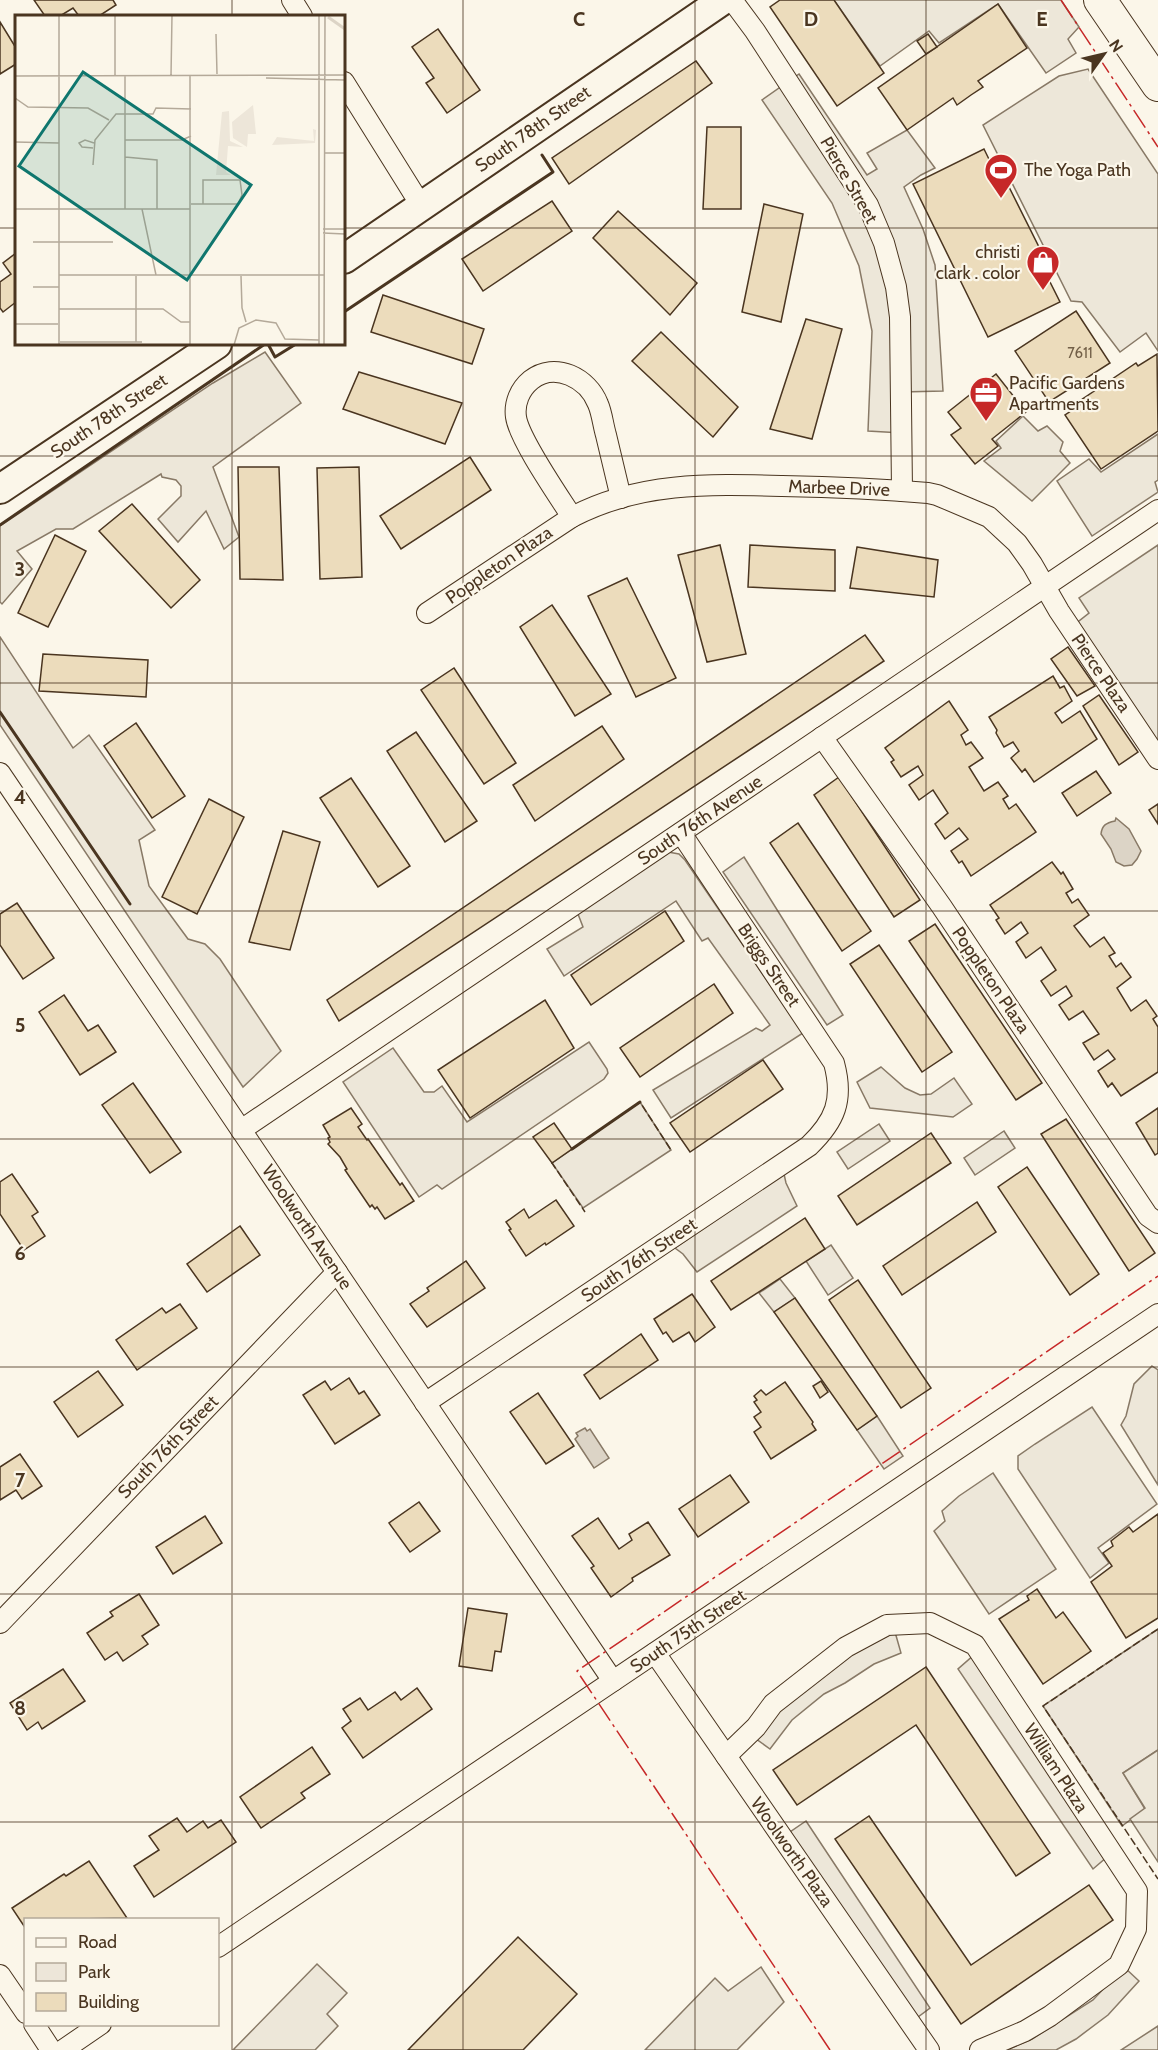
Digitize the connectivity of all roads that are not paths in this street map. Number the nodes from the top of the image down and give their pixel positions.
1 (292, 0) edge
2 (723, 0) edge
3 (732, 0) edge
4 (1100, 0) edge
5 (301, 15) edge
6 (345, 84) edge
7 (1158, 85) edge
8 (422, 207) junction
9 (345, 258) edge
10 (216, 345) edge
11 (0, 489) edge
12 (902, 491) junction
13 (621, 498) junction
14 (597, 504) joint
15 (1158, 510) edge
16 (572, 517) junction
17 (1045, 586) junction
18 (427, 613) dead end
19 (822, 737) junction
20 (1158, 759) edge
21 (0, 773) edge
22 (681, 833) junction
23 (837, 1104) joint
24 (241, 1130) junction
25 (1158, 1223) edge
26 (337, 1272) junction
27 (1158, 1314) edge
28 (425, 1403) junction
29 (0, 1623) edge
30 (655, 1653) junction
31 (613, 1681) junction
32 (726, 1756) junction
33 (219, 1946) edge
34 (0, 1975) edge
35 (24, 2010) edge
36 (35, 2026) edge
37 (99, 2026) edge
38 (51, 2050) edge
39 (63, 2050) edge
40 (929, 2050) edge
41 (980, 2050) edge

1 - 5 street
2 - 8 main road, South 78th Street
3 - 12 street, Pierce Street
4 - 7 main road
6 - 8 street
8 - 9 main road, South 78th Street
10 - 11 main road, South 78th Street
12 - 13 street, Marbee Drive
12 - 17 street, Marbee Drive
13 - 14 street, Marbee Drive
13 - 16 street, Poppleton Plaza
14 - 16 street, Poppleton Plaza
15 - 17 street, South 76th Avenue
16 - 18 street, Poppleton Plaza
17 - 19 street, South 76th Avenue
17 - 20 street, Pierce Plaza
19 - 22 street, South 76th Avenue
19 - 25 street, Poppleton Plaza
21 - 24 street, Woolworth Avenue
22 - 23 street, Briggs Street
22 - 24 street, South 76th Avenue
23 - 28 street, South 76th Street
24 - 26 street, Woolworth Avenue
26 - 28 street, Woolworth Avenue
26 - 29 street, South 76th Street
27 - 30 street, South 75th Street
28 - 31 street, Woolworth Avenue
30 - 31 street, South 75th Street
30 - 32 street, Woolworth Plaza
31 - 33 street, South 75th Street
32 - 40 street, Woolworth Plaza
32 - 41 street, William Plaza
34 - 35 street
36 - 38 street
37 - 39 street

